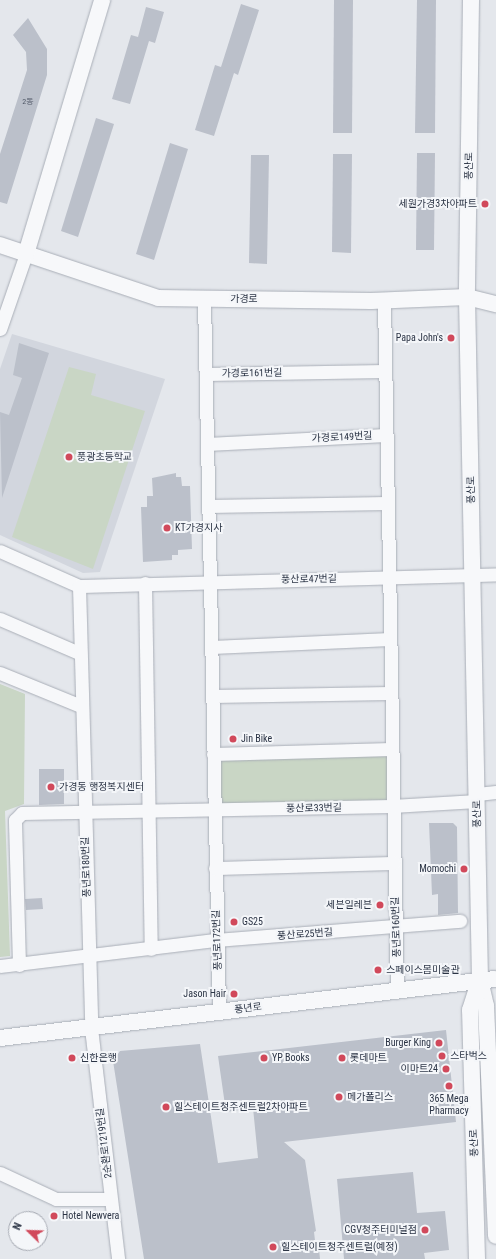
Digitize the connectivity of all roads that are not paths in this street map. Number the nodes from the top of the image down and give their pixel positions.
1 (102, 0) edge
2 (471, 0) edge
3 (0, 245) edge
4 (26, 254) junction
5 (467, 297) junction
6 (204, 300) junction
7 (384, 300) junction
8 (496, 304) edge
9 (0, 329) edge
10 (385, 371) junction
11 (206, 374) junction
12 (386, 435) junction
13 (207, 444) junction
14 (387, 503) junction
15 (208, 506) junction
16 (0, 551) edge
17 (496, 574) edge
18 (473, 575) junction
19 (388, 577) junction
20 (209, 581) junction
21 (145, 583) junction
22 (79, 586) junction
23 (0, 619) edge
24 (390, 639) junction
25 (212, 647) junction
26 (79, 653) junction
27 (0, 673) edge
28 (390, 693) junction
29 (212, 696) junction
30 (81, 706) junction
31 (391, 749) junction
32 (213, 754) junction
33 (496, 792) edge
34 (477, 798) junction
35 (392, 806) junction
36 (214, 809) junction
37 (150, 810) junction
38 (84, 812) junction
39 (394, 863) junction
40 (215, 868) junction
41 (460, 921) dead end
42 (396, 927) junction
43 (216, 940) junction
44 (151, 949) junction
45 (88, 957) junction
46 (19, 964) junction
47 (0, 966) edge
48 (496, 979) edge
49 (480, 980) junction
50 (397, 990) junction
51 (219, 1012) junction
52 (91, 1028) junction
53 (0, 1038) edge
54 (0, 1173) edge
55 (110, 1199) junction
56 (496, 1236) edge
57 (118, 1259) edge
58 (477, 1259) edge

1 - 4 street
2 - 5 street, 풍산로
3 - 4 street, 가경로
4 - 6 street, 가경로
4 - 9 street
5 - 7 street, 가경로
5 - 8 street, 가경로
5 - 18 street, 풍산로
6 - 7 street, 가경로
6 - 11 street
7 - 10 street, 가경로149번길
10 - 11 street, 가경로161번길
10 - 12 street, 가경로149번길
11 - 13 street
12 - 13 street, 가경로149번길
12 - 14 street, 가경로149번길
13 - 15 street
14 - 15 street
14 - 19 street, 가경로149번길
15 - 20 street
16 - 22 street, 풍산로47번길
17 - 18 street, 풍산로47번길
18 - 19 street, 풍산로47번길
18 - 34 street, 풍산로
19 - 20 street, 풍산로47번길
19 - 24 street, 풍년로160번길
20 - 21 street, 풍산로47번길
20 - 25 street, 풍년로172번길
21 - 22 street, 풍산로47번길
21 - 37 street
22 - 26 street, 풍년로180번길
23 - 26 street
24 - 25 street
24 - 28 street, 풍년로160번길
25 - 29 street, 풍년로172번길
26 - 30 street, 풍년로180번길
27 - 30 street
28 - 29 street
28 - 31 street, 풍년로160번길
29 - 32 street, 풍년로172번길
30 - 38 street, 풍년로180번길
31 - 32 street
31 - 35 street, 풍년로160번길
32 - 36 street, 풍년로172번길
33 - 34 street, 풍산로33번길
34 - 35 street, 풍산로33번길
34 - 49 street, 풍산로
35 - 36 street, 풍산로33번길
35 - 39 street, 풍년로160번길
36 - 37 street, 풍산로33번길
36 - 40 street, 풍년로172번길
37 - 38 street, 풍산로33번길
37 - 44 street
38 - 45 street, 풍년로180번길
38 - 46 street
39 - 40 street
39 - 42 street, 풍년로160번길
40 - 43 street, 풍년로172번길
41 - 42 street, 풍산로25번길
42 - 43 street, 풍산로25번길
42 - 50 street, 풍년로160번길
43 - 44 street, 풍산로25번길
43 - 51 street, 풍년로172번길
44 - 45 street, 풍산로25번길
45 - 46 street, 풍산로25번길
45 - 52 street, 풍년로180번길
46 - 47 street, 풍산로25번길
48 - 49 street, 풍년로
49 - 50 street, 풍년로
49 - 56 street, 풍산로
49 - 58 street, 풍산로
50 - 51 street, 풍년로
51 - 52 street, 풍년로
52 - 53 street, 풍년로
52 - 55 street, 2순환로1219번길
54 - 55 street
55 - 57 street, 2순환로1219번길

